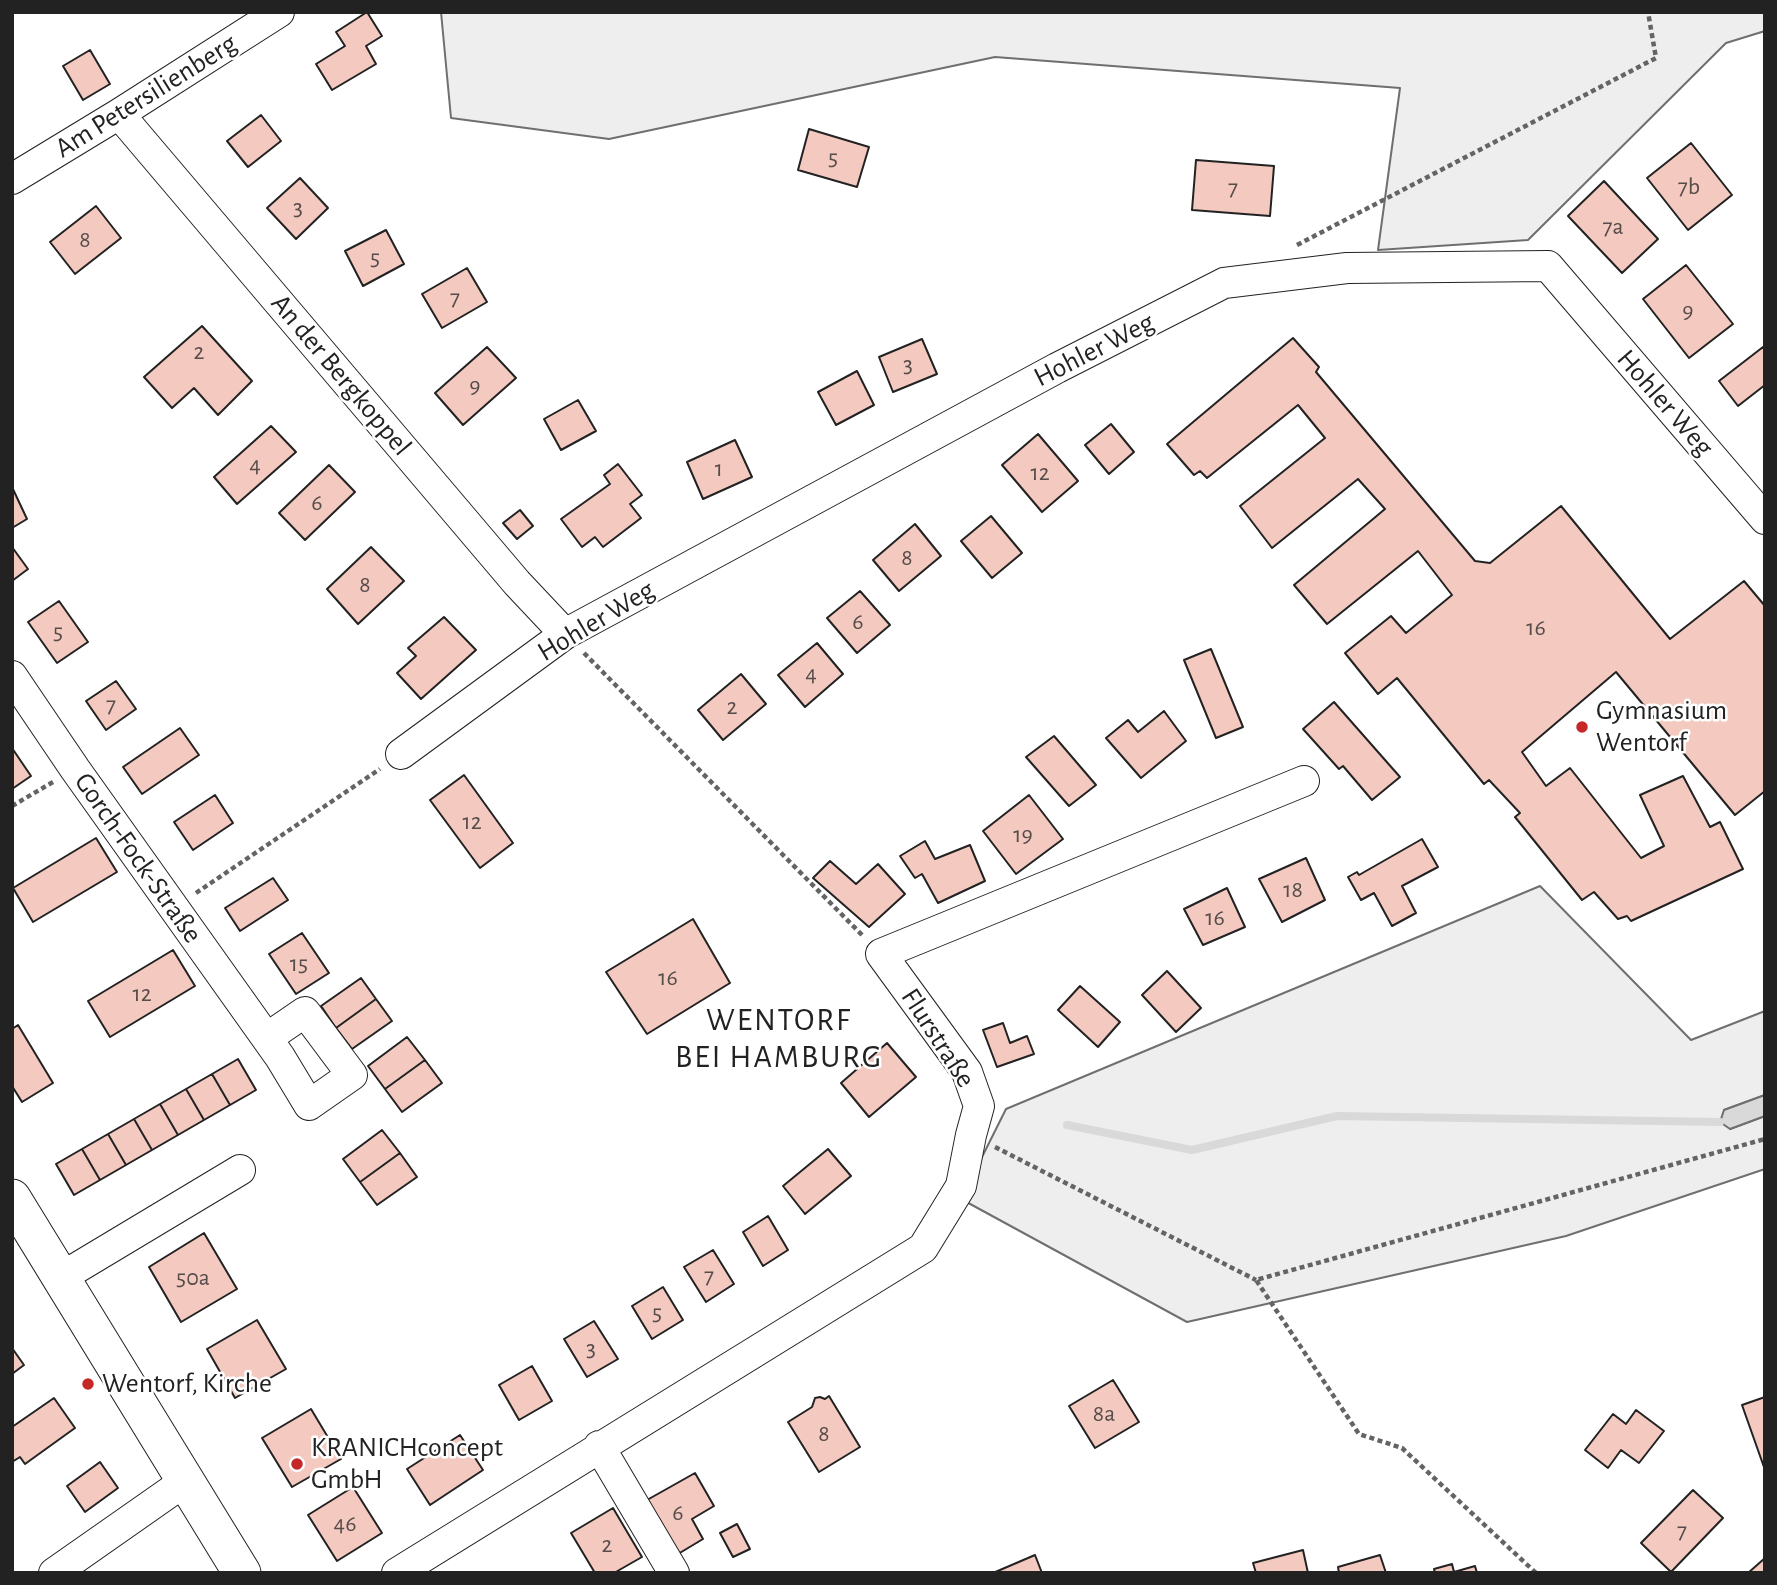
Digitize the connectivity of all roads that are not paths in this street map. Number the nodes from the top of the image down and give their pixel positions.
1 (279, 12) edge
2 (119, 114) junction
3 (12, 179) edge
4 (1765, 519) edge
5 (565, 634) junction
6 (12, 676) edge
7 (401, 754) road end
8 (1304, 781) dead end
9 (267, 1038) dead end
10 (240, 1170) dead end
11 (12, 1198) edge
12 (60, 1278) junction
13 (599, 1446) junction
14 (184, 1482) junction
15 (54, 1573) edge
16 (242, 1573) edge
17 (397, 1573) edge
18 (674, 1573) edge

1 - 2 street, Am Petersilienberg
2 - 3 street, Am Petersilienberg
2 - 5 street, An der Bergkoppel
4 - 5 street, Hohler Weg
5 - 7 street, Hohler Weg
6 - 9 street, Gorch-Fock-Straße
8 - 13 street, Flurstraße
10 - 12 street
11 - 12 main road
12 - 14 main road
13 - 17 street, Flurstraße
13 - 18 street
14 - 15 street
14 - 16 main road

